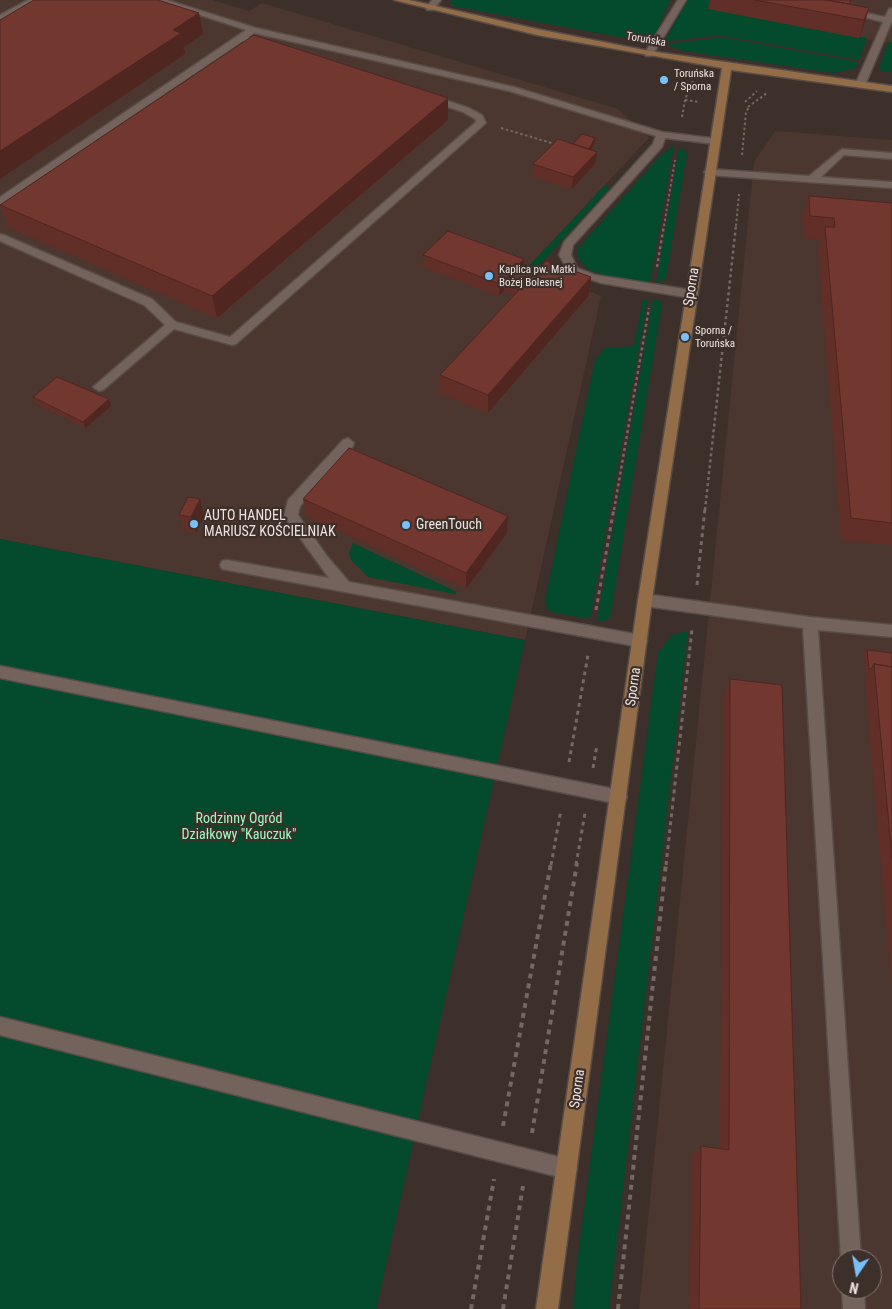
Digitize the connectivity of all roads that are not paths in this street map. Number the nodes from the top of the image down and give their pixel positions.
1 (34, 0) edge
2 (158, 0) edge
3 (398, 0) edge
4 (437, 0) edge
5 (682, 0) edge
6 (430, 8) junction
7 (840, 11) edge
8 (890, 15) edge
9 (0, 19) edge
10 (254, 30) junction
11 (242, 38) junction
12 (280, 50) edge
13 (649, 54) junction
14 (727, 67) junction
15 (860, 86) junction
16 (892, 89) edge
17 (420, 95) edge
18 (661, 135) junction
19 (715, 141) junction
20 (892, 156) edge
21 (709, 172) junction
22 (811, 180) junction
23 (892, 185) edge
24 (0, 202) edge
25 (0, 237) edge
26 (691, 294) junction
27 (172, 325) junction
28 (99, 387) dead end
29 (348, 443) dead end
30 (227, 565) dead end
31 (345, 587) junction
32 (645, 600) junction
33 (810, 623) junction
34 (892, 631) edge
35 (640, 641) junction
36 (0, 672) edge
37 (619, 797) junction
38 (0, 1026) edge
39 (567, 1169) junction
40 (850, 1249) edge
41 (547, 1309) edge

1 - 9 lane
2 - 10 lane
3 - 6 street, Toruńska
4 - 6 lane
5 - 13 lane
6 - 13 street, Toruńska
7 - 8 lane
8 - 15 lane
10 - 11 lane
10 - 18 lane
11 - 12 lane
11 - 24 lane
13 - 14 street, Toruńska
14 - 15 street, Toruńska
14 - 19 street, Sporna
15 - 16 street, Toruńska
17 - 27 lane
18 - 19 lane
18 - 26 lane
19 - 21 street, Sporna
20 - 22 lane
21 - 22 lane
21 - 26 street, Sporna
22 - 23 lane
25 - 27 lane
26 - 32 street, Sporna
27 - 28 lane
29 - 31 lane
30 - 31 lane
31 - 35 lane
32 - 33 lane
32 - 35 street, Sporna
33 - 34 lane
33 - 40 lane
35 - 37 street, Sporna
36 - 37 lane
37 - 39 street, Sporna
38 - 39 lane
39 - 41 street, Sporna

